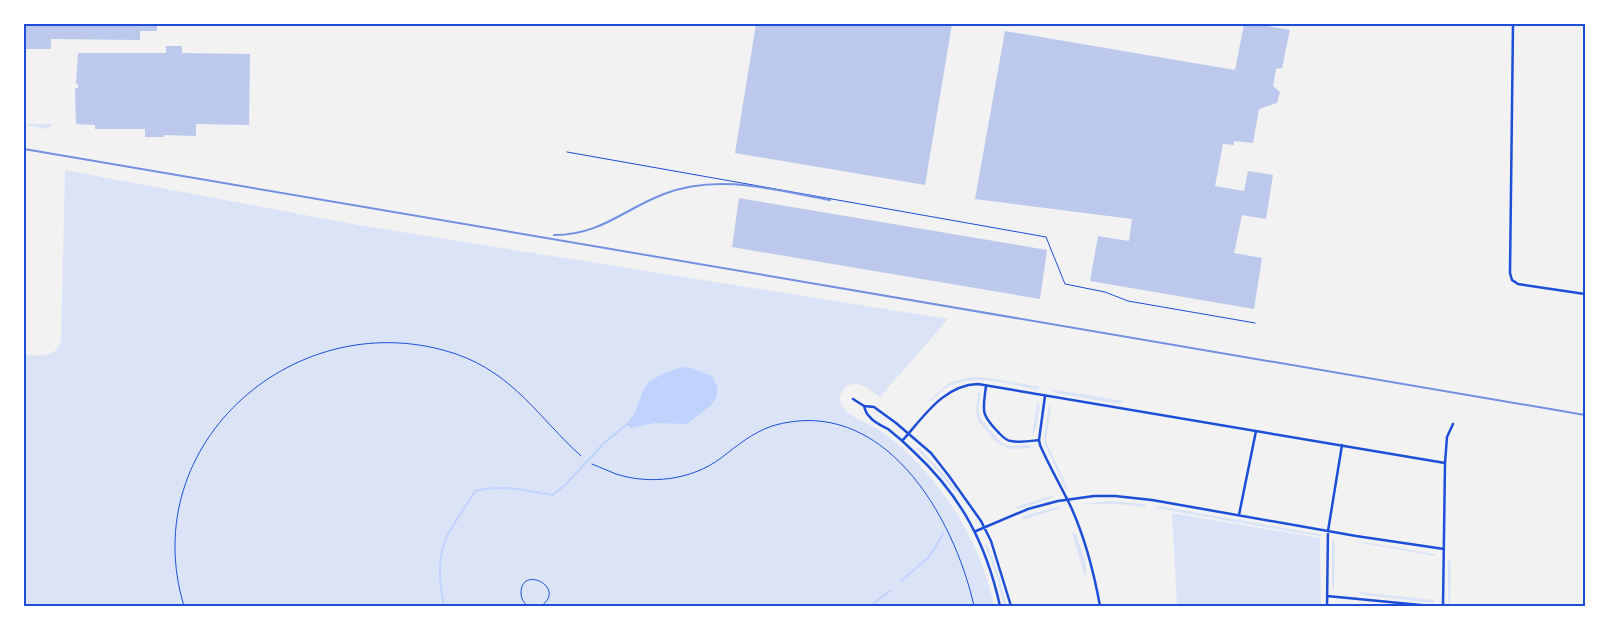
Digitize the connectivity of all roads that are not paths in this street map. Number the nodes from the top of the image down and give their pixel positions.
1 (1513, 24) edge
2 (567, 152) dead end
3 (1585, 294) edge
4 (1254, 323) dead end
5 (986, 386) junction
6 (1044, 396) junction
7 (853, 399) dead end
8 (864, 406) junction
9 (1453, 424) dead end
10 (1256, 431) junction
11 (909, 433) junction
12 (1039, 440) junction
13 (902, 441) junction
14 (1342, 446) junction
15 (1445, 462) junction
16 (1067, 499) junction
17 (1239, 515) junction
18 (984, 527) junction
19 (976, 531) junction
20 (1328, 531) junction
21 (1444, 549) junction
22 (1327, 596) junction
23 (1000, 606) edge
24 (1011, 606) edge
25 (1100, 606) edge
26 (1327, 606) edge
27 (1431, 606) edge
28 (1443, 606) edge

1 - 3 street
2 - 4 lane
5 - 6 street
5 - 11 street
5 - 12 street
6 - 10 street
6 - 12 street
7 - 8 street
8 - 11 street
8 - 13 street
9 - 15 street
10 - 14 street
10 - 17 street
11 - 13 street
11 - 18 street
12 - 16 street
13 - 19 street
14 - 15 street
14 - 20 street
15 - 21 street
16 - 17 street
16 - 18 street
16 - 25 street
17 - 20 street
18 - 19 street
18 - 24 street
19 - 23 street
20 - 21 street
20 - 22 street
21 - 28 street
22 - 26 street
22 - 27 street

